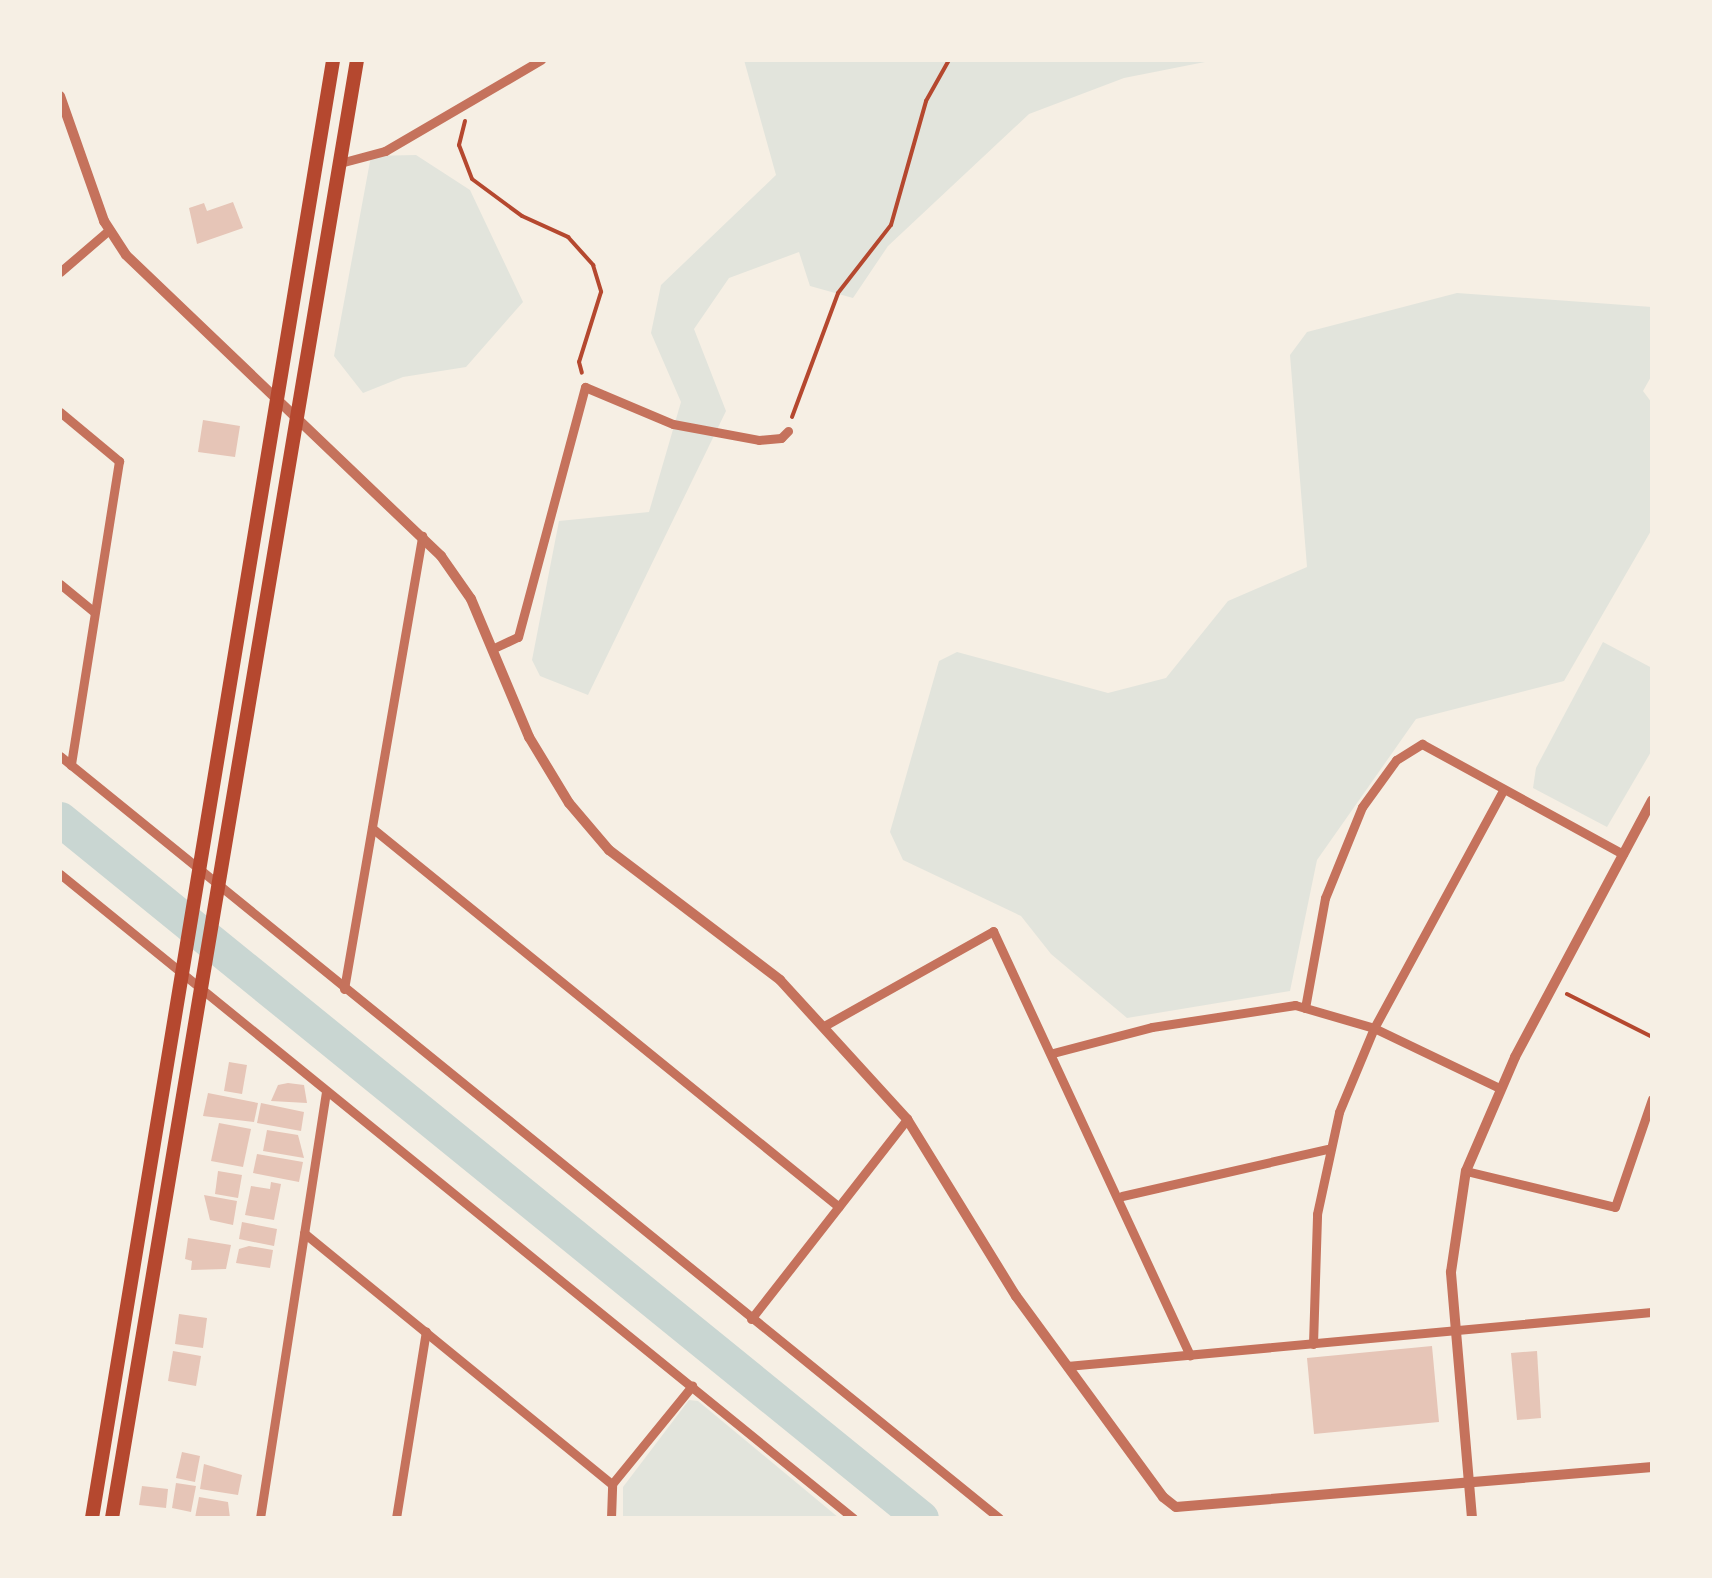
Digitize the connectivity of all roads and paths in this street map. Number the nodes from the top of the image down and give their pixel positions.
1 (333, 60) edge
2 (358, 60) edge
3 (541, 60) edge
4 (949, 60) edge
5 (60, 96) edge
6 (473, 96) junction
7 (340, 163) junction
8 (109, 230) junction
9 (60, 272) edge
10 (585, 387) junction
11 (276, 400) junction
12 (60, 412) edge
13 (296, 417) junction
14 (788, 431) joint
15 (422, 536) junction
16 (60, 584) edge
17 (94, 611) junction
18 (494, 648) junction
19 (60, 756) edge
20 (71, 765) junction
21 (1503, 790) junction
22 (1652, 800) edge
23 (372, 828) junction
24 (1624, 854) junction
25 (199, 870) junction
26 (60, 874) edge
27 (221, 889) junction
28 (184, 975) junction
29 (1553, 987) junction
30 (344, 989) junction
31 (203, 990) junction
32 (1306, 1008) junction
33 (824, 1026) junction
34 (1374, 1028) junction
35 (1652, 1037) edge
36 (1052, 1054) junction
37 (1499, 1088) junction
38 (326, 1091) junction
39 (1652, 1100) edge
40 (907, 1119) junction
41 (1328, 1149) junction
42 (1466, 1171) junction
43 (1122, 1196) junction
44 (838, 1207) junction
45 (304, 1232) junction
46 (1652, 1312) edge
47 (750, 1318) junction
48 (426, 1330) junction
49 (1454, 1331) junction
50 (1312, 1344) junction
51 (1190, 1355) junction
52 (1067, 1366) junction
53 (692, 1386) junction
54 (1652, 1467) edge
55 (1468, 1483) junction
56 (612, 1484) junction
57 (92, 1518) edge
58 (112, 1518) edge
59 (260, 1518) edge
60 (396, 1518) edge
61 (612, 1518) edge
62 (853, 1518) edge
63 (999, 1518) edge
64 (1472, 1518) edge

1 - 11 main road
2 - 7 main road
3 - 6 street
4 - 14 path
5 - 8 street
6 - 7 street
6 - 10 path
7 - 13 main road
8 - 9 street
8 - 11 street
10 - 14 street
10 - 18 street
11 - 13 street
11 - 25 main road
12 - 17 street
13 - 15 street
13 - 27 main road
15 - 18 street
15 - 23 street
16 - 17 street
17 - 20 street
18 - 33 street
19 - 20 street
20 - 25 street
21 - 24 street
21 - 32 street
21 - 34 street
22 - 24 street
23 - 30 street
23 - 44 street
24 - 29 street
25 - 27 street
25 - 28 main road
26 - 28 street
27 - 30 street
27 - 31 main road
28 - 31 street
28 - 57 main road
29 - 35 path
29 - 37 street
30 - 47 street
31 - 38 street
31 - 58 main road
32 - 34 street
32 - 36 street
33 - 36 street
33 - 40 street
34 - 37 street
34 - 41 street
36 - 43 street
37 - 42 street
38 - 45 street
38 - 53 street
39 - 42 street
40 - 44 street
40 - 52 street
41 - 43 street
41 - 50 street
42 - 49 street
43 - 51 street
44 - 47 street
45 - 48 street
45 - 59 street
46 - 49 street
47 - 63 street
48 - 56 street
48 - 60 street
49 - 50 street
49 - 55 street
50 - 51 street
51 - 52 street
52 - 55 street
53 - 56 street
53 - 62 street
54 - 55 street
55 - 64 street
56 - 61 street

